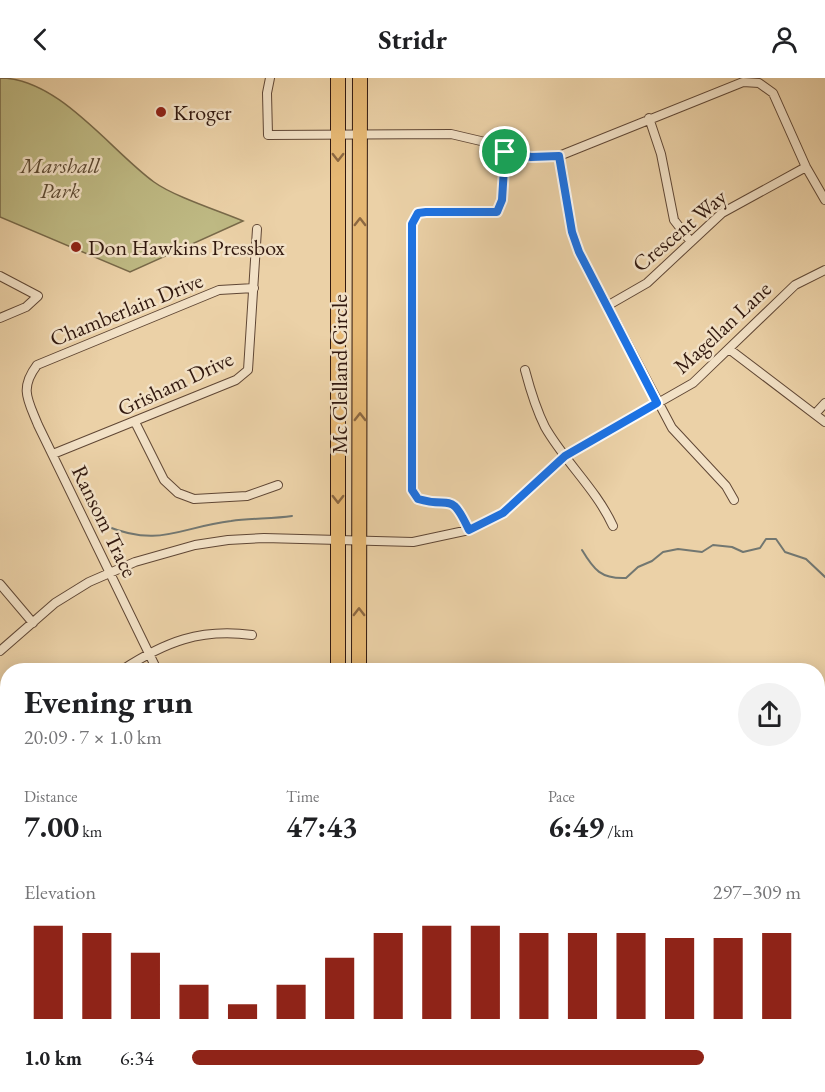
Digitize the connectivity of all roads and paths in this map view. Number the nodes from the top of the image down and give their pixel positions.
1 (270, 78) edge
2 (338, 78) edge
3 (360, 78) edge
4 (649, 118) junction
5 (338, 135) junction
6 (360, 135) junction
7 (505, 152) junction
8 (559, 156) junction
9 (806, 167) junction
10 (825, 200) edge
11 (257, 229) dead end
12 (691, 242) junction
13 (825, 270) edge
14 (0, 276) edge
15 (254, 288) junction
16 (607, 306) junction
17 (0, 318) edge
18 (729, 349) junction
19 (525, 370) dead end
20 (26, 386) joint
21 (657, 403) junction
22 (825, 403) edge
23 (815, 414) junction
24 (135, 422) junction
25 (825, 423) edge
26 (53, 454) junction
27 (565, 456) junction
28 (278, 485) dead end
29 (734, 500) dead end
30 (613, 526) dead end
31 (469, 530) junction
32 (338, 541) junction
33 (360, 542) junction
34 (110, 573) junction
35 (0, 584) edge
36 (33, 623) junction
37 (252, 635) dead end
38 (0, 651) edge
39 (149, 654) junction
40 (134, 663) edge
41 (154, 663) edge
42 (338, 663) edge
43 (359, 663) edge

1 - 5 street
2 - 5 highway, Mc Clelland Circle
3 - 6 highway, Mc Clelland Circle
4 - 8 street
4 - 9 street
4 - 12 street
5 - 6 street
5 -> 32 highway, Mc Clelland Circle
6 - 7 street
33 -> 6 highway, Mc Clelland Circle
7 - 8 street
7 - 31 street
8 - 16 street
9 - 10 street
9 - 12 street, Crescent Way
11 - 15 street, Grisham Drive
12 - 16 street, Crescent Way
13 - 18 street, Magellan Lane
14 - 17 street
15 - 20 street, Chamberlain Drive
15 - 24 street, Grisham Drive
16 - 21 street
18 - 21 street, Magellan Lane
18 - 23 street
19 - 27 street
20 - 26 street, Ransom Trace
21 - 27 street, Magellan Lane
21 - 29 street
22 - 23 street
23 - 25 street
24 - 26 street, Grisham Drive
24 - 28 street
26 - 34 street, Ransom Trace
27 - 30 street
27 - 31 street, Magellan Lane
31 - 33 street, Magellan Lane
32 - 33 street, Magellan Lane
32 - 34 street, Magellan Lane
32 - 42 highway, Mc Clelland Circle
43 -> 33 highway, Mc Clelland Circle
34 - 36 street, Magellan Lane
34 - 39 street, Ransom Trace
35 - 36 street
36 - 38 street, Magellan Lane
37 - 39 street
39 - 40 street
39 - 41 street, Ransom Trace

